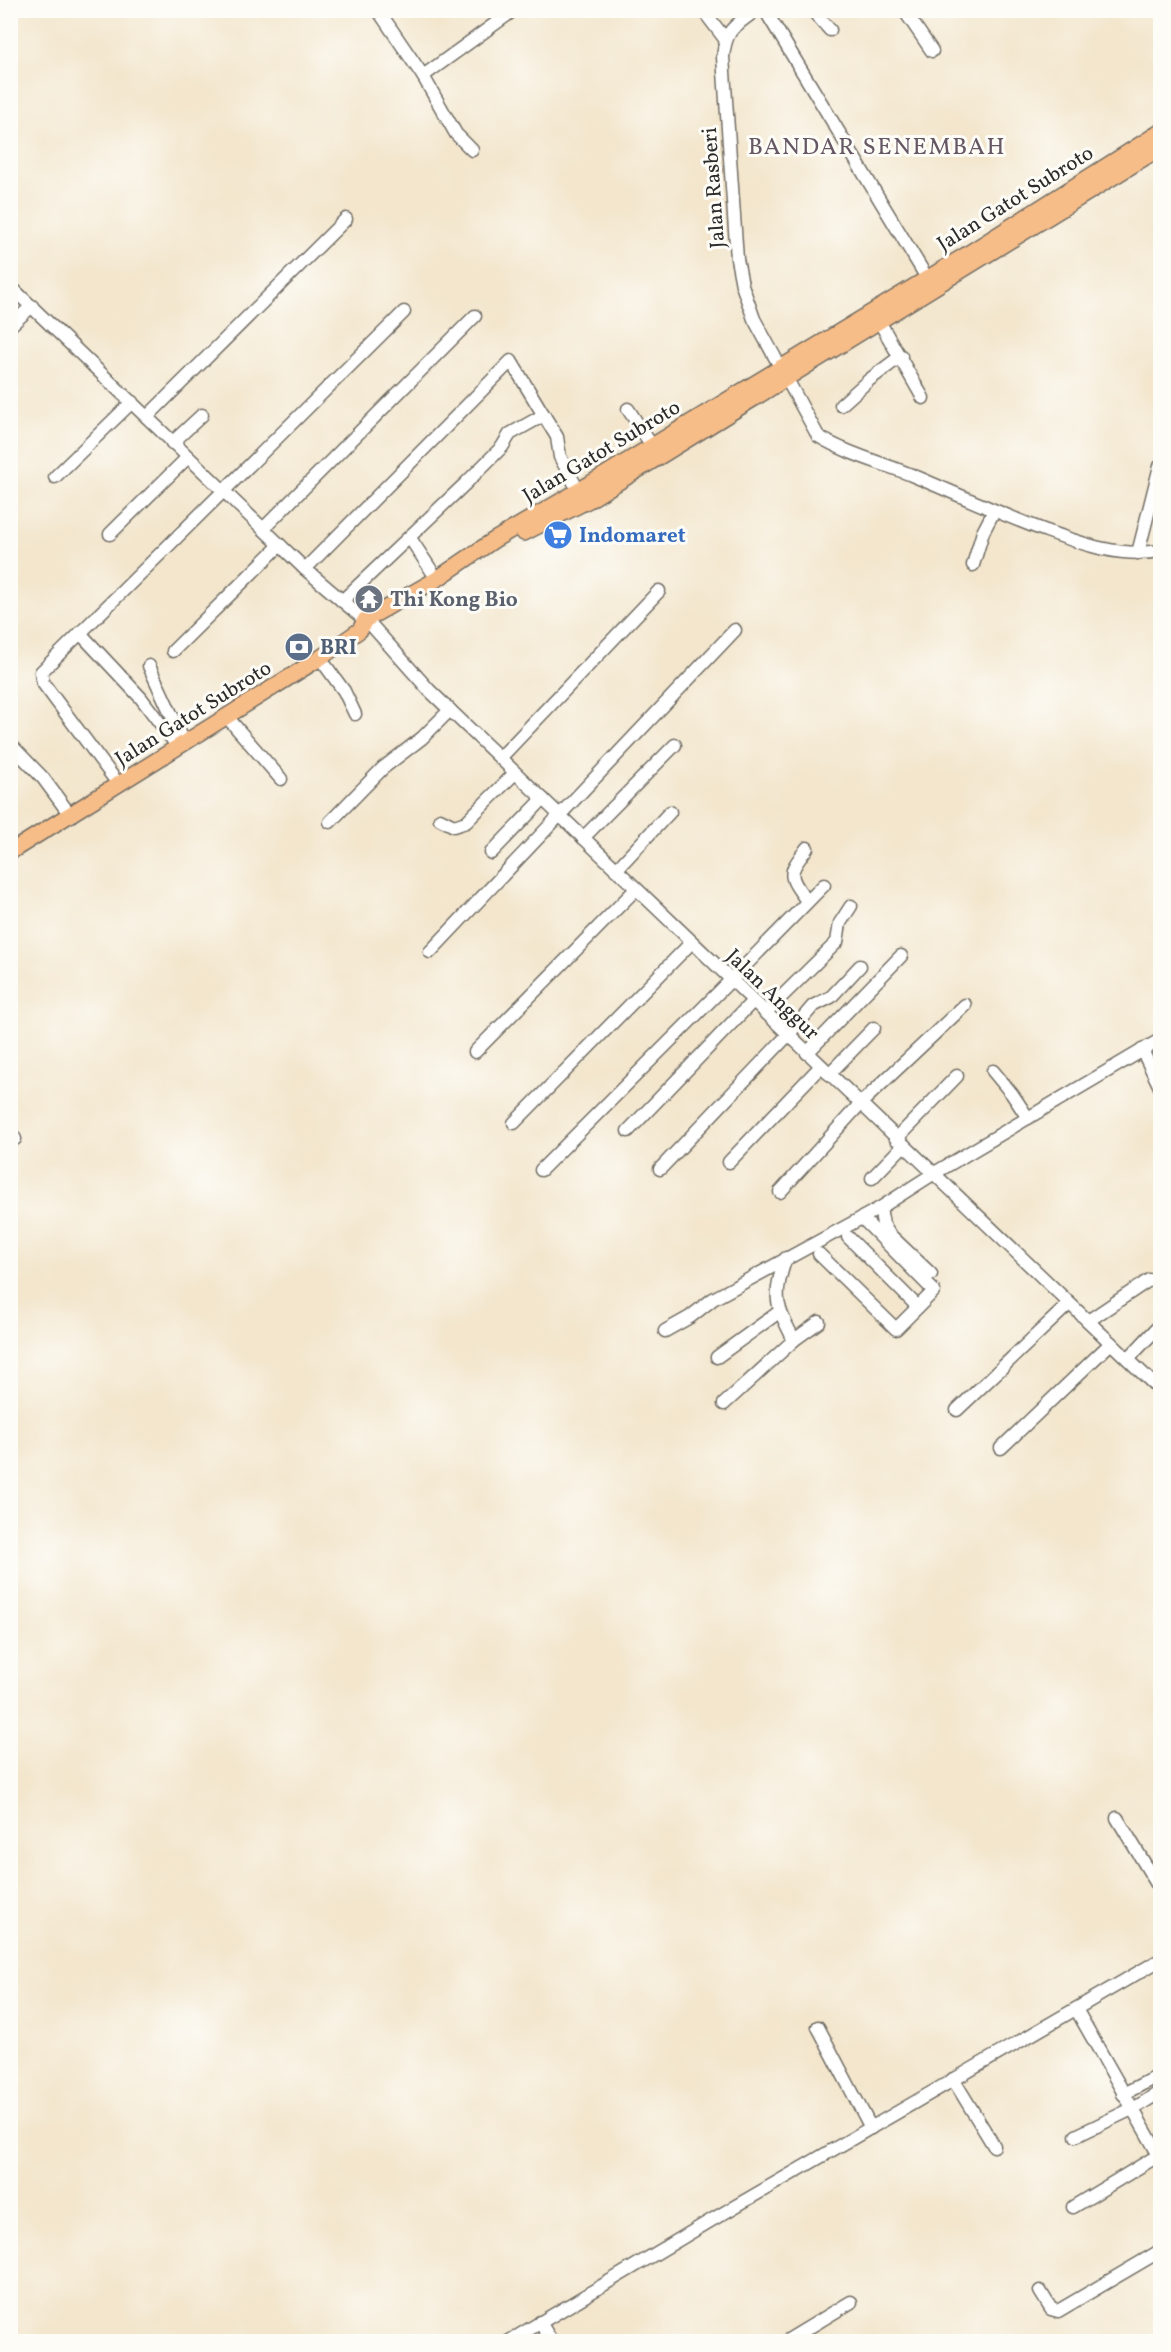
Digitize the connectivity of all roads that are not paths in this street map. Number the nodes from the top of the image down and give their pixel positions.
1 (378, 10) edge
2 (514, 10) edge
3 (703, 10) edge
4 (756, 10) edge
5 (765, 10) edge
6 (812, 10) edge
7 (904, 10) edge
8 (830, 30) dead end
9 (725, 39) junction
10 (932, 51) dead end
11 (423, 76) junction
12 (1161, 132) edge
13 (1161, 148) edge
14 (472, 150) dead end
15 (346, 219) dead end
16 (927, 278) junction
17 (10, 286) edge
18 (32, 306) junction
19 (404, 312) dead end
20 (475, 316) dead end
21 (879, 321) junction
22 (10, 326) edge
23 (901, 356) junction
24 (784, 373) junction
25 (923, 398) dead end
26 (132, 402) junction
27 (841, 405) dead end
28 (628, 409) dead end
29 (544, 414) junction
30 (202, 415) dead end
31 (147, 417) junction
32 (172, 443) junction
33 (652, 446) junction
34 (188, 457) junction
35 (1161, 466) edge
36 (55, 477) dead end
37 (224, 490) junction
38 (581, 496) junction
39 (994, 511) junction
40 (263, 529) junction
41 (110, 534) dead end
42 (410, 538) junction
43 (496, 543) junction
44 (280, 545) junction
45 (1161, 551) edge
46 (1138, 553) junction
47 (973, 566) dead end
48 (305, 569) junction
49 (437, 579) junction
50 (659, 591) dead end
51 (342, 601) junction
52 (366, 626) junction
53 (735, 630) dead end
54 (80, 633) junction
55 (173, 651) dead end
56 (320, 658) junction
57 (148, 666) dead end
58 (450, 710) junction
59 (355, 714) dead end
60 (227, 717) junction
61 (10, 744) edge
62 (182, 745) junction
63 (675, 745) dead end
64 (500, 758) junction
65 (515, 773) junction
66 (281, 779) dead end
67 (119, 785) junction
68 (543, 799) junction
69 (670, 812) dead end
70 (71, 816) junction
71 (560, 816) junction
72 (440, 819) dead end
73 (330, 822) dead end
74 (583, 838) junction
75 (807, 848) dead end
76 (10, 852) edge
77 (491, 853) dead end
78 (616, 870) junction
79 (824, 885) dead end
80 (636, 889) junction
81 (807, 901) junction
82 (851, 906) dead end
83 (692, 942) junction
84 (430, 952) dead end
85 (901, 956) dead end
86 (860, 966) dead end
87 (731, 980) junction
88 (753, 1001) junction
89 (965, 1005) dead end
90 (765, 1013) junction
91 (874, 1028) dead end
92 (788, 1035) junction
93 (1161, 1040) edge
94 (1142, 1050) junction
95 (475, 1052) dead end
96 (807, 1053) junction
97 (825, 1070) junction
98 (993, 1071) dead end
99 (957, 1076) dead end
100 (1161, 1088) edge
101 (860, 1104) junction
102 (1028, 1118) junction
103 (514, 1123) dead end
104 (628, 1131) dead end
105 (900, 1142) junction
106 (729, 1162) dead end
107 (660, 1169) dead end
108 (541, 1170) dead end
109 (933, 1174) junction
110 (872, 1178) dead end
111 (780, 1192) dead end
112 (880, 1208) junction
113 (862, 1218) junction
114 (848, 1238) dead end
115 (819, 1254) dead end
116 (786, 1258) junction
117 (931, 1274) dead end
118 (1149, 1280) dead end
119 (1069, 1304) junction
120 (918, 1307) junction
121 (779, 1312) junction
122 (1088, 1321) junction
123 (819, 1322) dead end
124 (1161, 1325) edge
125 (665, 1331) dead end
126 (794, 1340) junction
127 (1111, 1343) junction
128 (717, 1357) dead end
129 (1128, 1359) junction
130 (1161, 1390) edge
131 (724, 1404) dead end
132 (957, 1410) dead end
133 (1001, 1448) dead end
134 (1117, 1818) dead end
135 (1161, 1889) edge
136 (1161, 1960) edge
137 (1076, 2009) junction
138 (818, 2027) dead end
139 (1161, 2075) edge
140 (953, 2079) junction
141 (1161, 2092) edge
142 (1123, 2094) junction
143 (1131, 2108) junction
144 (871, 2128) junction
145 (1076, 2136) dead end
146 (1156, 2138) edge
147 (994, 2146) dead end
148 (1160, 2156) edge
149 (1073, 2207) dead end
150 (1161, 2251) edge
151 (1040, 2291) dead end
152 (850, 2302) dead end
153 (540, 2322) junction
154 (508, 2342) edge
155 (552, 2342) edge
156 (785, 2342) edge

1 - 11 street
2 - 11 street
3 - 9 street
4 - 9 street
5 - 16 street
6 - 8 street
7 - 10 street
9 - 24 street, Jalan Rasberi
11 - 14 street
12 - 16 main road, Jalan Gatot Subroto
13 - 21 main road
15 - 31 street
16 - 24 main road, Jalan Gatot Subroto
17 - 18 street, Jalan Anggur
18 - 22 street
18 - 26 street, Jalan Anggur
19 - 37 street
20 - 40 street
21 - 23 street
21 - 24 main road
23 - 25 street
23 - 27 street
24 - 33 main road, Jalan Gatot Subroto
24 - 38 main road
24 - 39 street, Jalan Rasberi
26 - 31 street, Jalan Anggur
26 - 36 street
28 - 33 street
29 - 38 street
29 - 42 street
29 - 48 street
30 - 32 street
31 - 32 street, Jalan Anggur
32 - 34 street, Jalan Anggur
33 - 38 main road, Jalan Gatot Subroto
34 - 37 street, Jalan Anggur
34 - 41 street
35 - 46 street
37 - 40 street, Jalan Anggur
37 - 54 street
38 - 43 main road, Jalan Gatot Subroto
39 - 46 street, Jalan Rasberi
39 - 47 street
40 - 44 street, Jalan Anggur
42 - 49 street
42 - 51 street
43 - 49 main road, Jalan Gatot Subroto
43 - 52 main road
44 - 48 street, Jalan Anggur
44 - 55 street
45 - 46 street, Jalan Rasberi
48 - 51 street, Jalan Anggur
49 - 52 main road, Jalan Gatot Subroto
50 - 64 street
51 - 52 street, Jalan Anggur
52 - 56 main road, Jalan Gatot Subroto
52 - 58 street, Jalan Anggur
53 - 71 street
54 - 62 street
54 - 67 street
56 - 59 street
56 - 60 main road, Jalan Gatot Subroto
57 - 62 street
58 - 64 street, Jalan Anggur
58 - 73 street
60 - 62 main road, Jalan Gatot Subroto
60 - 66 street
61 - 70 street
62 - 67 main road, Jalan Gatot Subroto
63 - 74 street
64 - 65 street, Jalan Anggur
65 - 68 street, Jalan Anggur
65 - 72 street
67 - 70 main road, Jalan Gatot Subroto
68 - 71 street, Jalan Anggur
68 - 77 street
69 - 78 street
70 - 76 main road, Jalan Gatot Subroto
71 - 74 street, Jalan Anggur
71 - 84 street
74 - 78 street, Jalan Anggur
75 - 81 street
78 - 80 street, Jalan Anggur
79 - 81 street
80 - 83 street, Jalan Anggur
80 - 95 street
81 - 87 street
82 - 90 street
83 - 87 street, Jalan Anggur
83 - 103 street
85 - 96 street
86 - 92 street
87 - 88 street, Jalan Anggur
87 - 108 street
88 - 90 street, Jalan Anggur
88 - 104 street
89 - 101 street
90 - 92 street, Jalan Anggur
91 - 97 street
92 - 96 street, Jalan Anggur
92 - 107 street
93 - 94 street
94 - 100 street
94 - 102 street
96 - 97 street, Jalan Anggur
97 - 101 street, Jalan Anggur
97 - 106 street
98 - 102 street
99 - 105 street
101 - 105 street, Jalan Anggur
101 - 111 street
102 - 109 street
105 - 109 street, Jalan Anggur
105 - 110 street
109 - 112 street
109 - 119 street, Jalan Anggur
112 - 113 street
112 - 117 street
113 - 116 street
113 - 120 street
114 - 120 street
115 - 120 street
116 - 121 street
116 - 125 street
118 - 122 street
119 - 122 street, Jalan Anggur
119 - 132 street
121 - 126 street
121 - 128 street
122 - 127 street, Jalan Anggur
123 - 126 street
124 - 129 street
126 - 131 street
127 - 129 street, Jalan Anggur
127 - 133 street
129 - 130 street, Jalan Anggur
134 - 135 street
136 - 137 street
137 - 140 street
137 - 142 street
138 - 144 street
139 - 142 street
140 - 144 street
140 - 147 street
141 - 143 street
142 - 143 street
143 - 145 street
143 - 146 street
144 - 153 street
146 - 148 street
148 - 149 street
150 - 151 street
152 - 156 street
153 - 154 street
153 - 155 street

